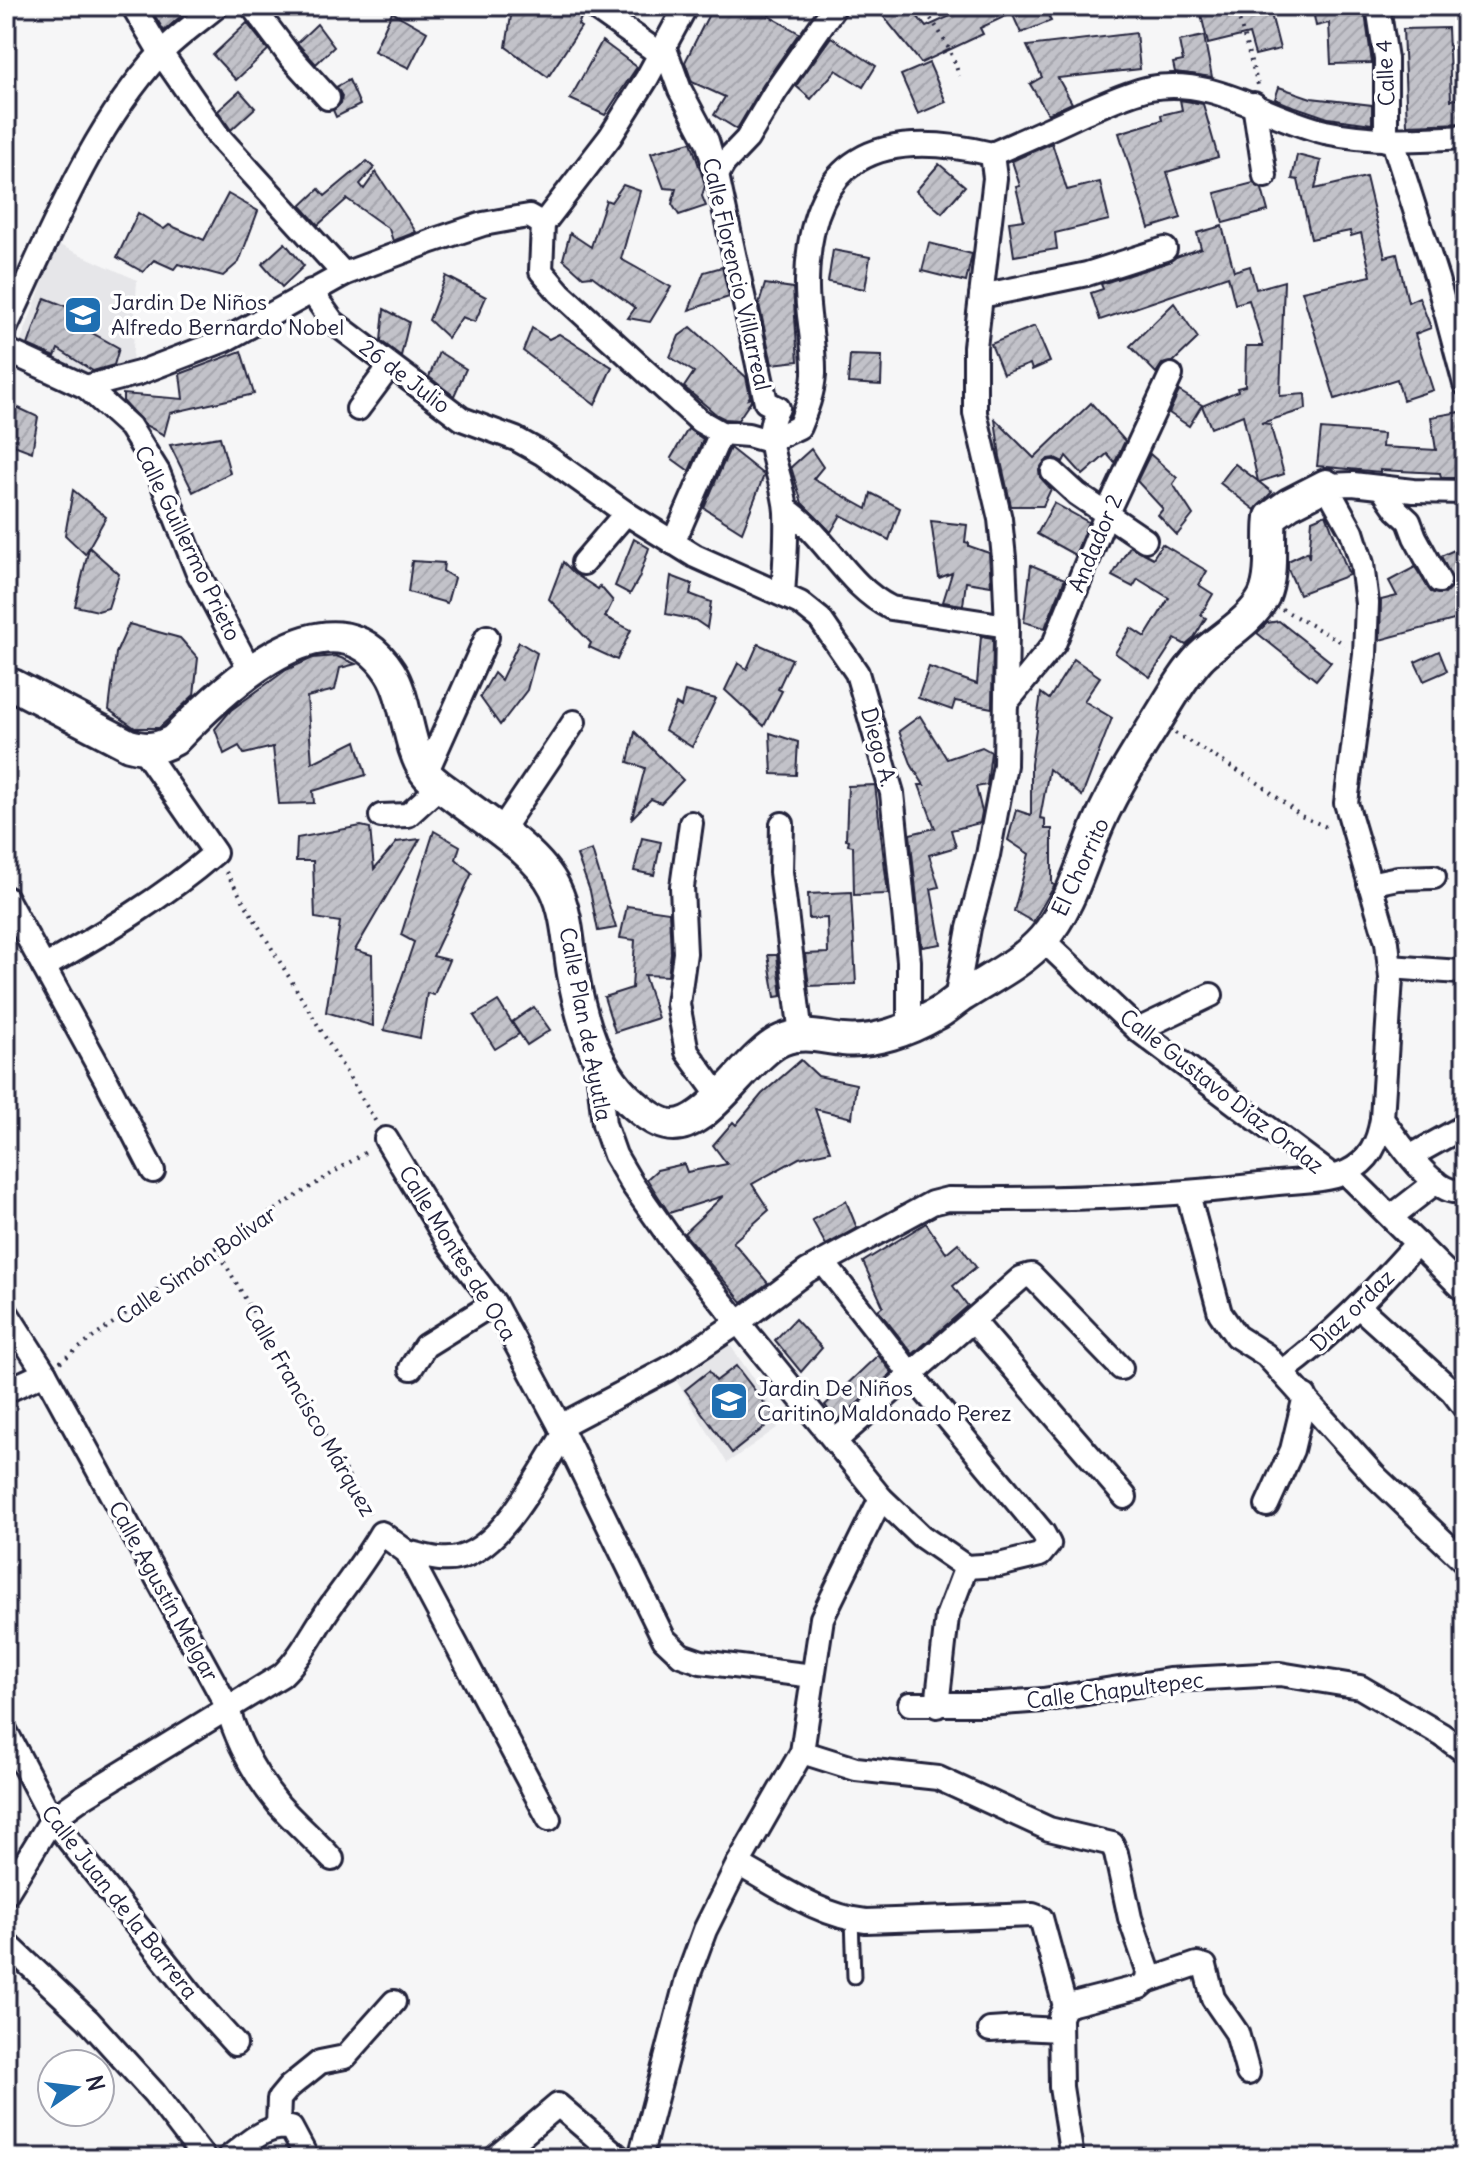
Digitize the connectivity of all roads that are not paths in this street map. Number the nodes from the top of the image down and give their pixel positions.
1 (133, 6) edge
2 (217, 6) edge
3 (252, 6) edge
4 (592, 6) edge
5 (686, 6) edge
6 (835, 6) edge
7 (1378, 6) edge
8 (662, 50) junction
9 (161, 53) junction
10 (328, 98) dead end
11 (1260, 107) junction
12 (1465, 137) edge
13 (1390, 141) junction
14 (992, 154) junction
15 (717, 175) junction
16 (1265, 176) dead end
17 (543, 224) junction
18 (1165, 249) dead end
19 (344, 274) junction
20 (311, 291) junction
21 (981, 296) junction
22 (6, 327) edge
23 (6, 350) edge
24 (390, 366) junction
25 (1171, 375) dead end
26 (1465, 384) edge
27 (86, 387) junction
28 (358, 409) dead end
29 (721, 433) junction
30 (769, 441) junction
31 (1053, 472) dead end
32 (1326, 485) junction
33 (1381, 487) junction
34 (1465, 492) edge
35 (786, 509) junction
36 (626, 513) junction
37 (1106, 515) junction
38 (1145, 540) dead end
39 (673, 543) junction
40 (583, 563) dead end
41 (1439, 581) dead end
42 (783, 594) junction
43 (1007, 626) junction
44 (487, 637) dead end
45 (250, 670) junction
46 (6, 684) edge
47 (1006, 703) junction
48 (574, 722) dead end
49 (143, 749) junction
50 (433, 779) junction
51 (381, 816) dead end
52 (691, 823) dead end
53 (782, 824) dead end
54 (500, 832) junction
55 (1434, 877) dead end
56 (1369, 884) junction
57 (6, 898) edge
58 (1043, 940) junction
59 (44, 967) junction
60 (1390, 967) junction
61 (1460, 972) dead end
62 (1211, 995) dead end
63 (956, 1000) junction
64 (909, 1028) junction
65 (1138, 1030) junction
66 (801, 1035) junction
67 (597, 1059) junction
68 (719, 1096) junction
69 (1382, 1119) junction
70 (1465, 1126) edge
71 (386, 1139) road end
72 (1411, 1156) junction
73 (153, 1171) dead end
74 (1339, 1175) junction
75 (1436, 1182) junction
76 (1465, 1189) edge
77 (1188, 1194) junction
78 (1391, 1217) junction
79 (1417, 1243) junction
80 (823, 1262) junction
81 (1465, 1291) edge
82 (494, 1303) junction
83 (1359, 1307) junction
84 (6, 1312) edge
85 (973, 1321) junction
86 (739, 1322) junction
87 (411, 1368) dead end
88 (1121, 1368) dead end
89 (1282, 1372) junction
90 (45, 1373) junction
91 (910, 1373) junction
92 (6, 1391) edge
93 (1305, 1396) junction
94 (1465, 1408) edge
95 (561, 1431) junction
96 (835, 1441) junction
97 (1125, 1497) dead end
98 (881, 1498) junction
99 (1267, 1505) dead end
100 (407, 1552) junction
101 (1465, 1562) edge
102 (966, 1567) junction
103 (813, 1676) junction
104 (910, 1704) dead end
105 (227, 1706) junction
106 (937, 1706) junction
107 (6, 1732) edge
108 (802, 1752) junction
109 (1465, 1752) edge
110 (52, 1819) junction
111 (549, 1819) dead end
112 (332, 1859) dead end
113 (738, 1864) junction
114 (6, 1894) edge
115 (852, 1919) junction
116 (6, 1943) edge
117 (854, 1977) dead end
118 (1147, 1981) junction
119 (394, 2002) dead end
120 (1065, 2006) junction
121 (990, 2030) dead end
122 (1060, 2030) junction
123 (235, 2044) dead end
124 (1248, 2073) dead end
125 (284, 2127) junction
126 (204, 2158) edge
127 (228, 2158) edge
128 (307, 2158) edge
129 (495, 2158) edge
130 (620, 2158) edge
131 (640, 2158) edge
132 (1072, 2158) edge

1 - 9 street
2 - 9 street
3 - 10 street
4 - 8 street
5 - 8 street
6 - 15 street
7 - 13 street, Calle 4
8 - 15 street, Calle Florencio Villarreal
8 - 17 street
9 - 19 street
9 - 22 street
11 - 13 street
11 - 14 street
11 - 16 street
12 - 13 street
13 - 26 street, Calle 4
14 - 21 street
14 - 30 street
15 - 30 street, Calle Florencio Villarreal
17 - 19 street
17 - 29 street
18 - 21 street
19 - 20 street
20 - 24 street, 26 de Julio
20 - 27 street
21 - 43 street
23 - 27 street, Calle Guillermo Prieto
24 - 28 street
24 - 36 street, 26 de Julio
25 - 37 street, Andador 2
27 - 45 street, Calle Guillermo Prieto
29 - 30 street
29 - 39 street
30 - 35 street, Calle Florencio Villarreal
31 - 37 street
32 - 33 street
32 - 56 street
32 - 58 street, El Chorrito
33 - 34 street
33 - 41 street
35 - 42 street, Calle Florencio Villarreal
35 - 43 street
36 - 39 street, Diego A.
36 - 40 street
37 - 38 street
37 - 47 street, Andador 2
39 - 42 street, Diego A.
42 - 64 street, Diego A.
43 - 47 street
44 - 50 street
45 - 49 street
45 - 50 street
46 - 49 street
47 - 63 street
48 - 54 street
49 - 59 street
50 - 51 street
50 - 54 street, Calle Plan de Ayutla
52 - 68 street
53 - 66 street
54 - 67 street, Calle Plan de Ayutla
55 - 56 street
56 - 60 street
57 - 59 street
58 - 63 street, El Chorrito
58 - 65 street, Calle Gustavo Díaz Ordaz
59 - 73 street
60 - 61 street
60 - 69 street
62 - 65 street
63 - 64 street, El Chorrito
64 - 66 street, El Chorrito
65 - 74 street, Calle Gustavo Díaz Ordaz
66 - 68 street, El Chorrito
67 - 68 street, El Chorrito
67 - 86 street, Calle Plan de Ayutla
69 - 72 street
69 - 74 street
70 - 72 street
71 - 82 street, Calle Montes de Oca
72 - 75 street
74 - 77 street
74 - 78 street, Calle Gustavo Díaz Ordaz
75 - 76 street
75 - 78 street
77 - 80 street
77 - 89 street
78 - 79 street, Calle Gustavo Díaz Ordaz
79 - 81 street, Calle Gustavo Díaz Ordaz
79 - 83 street, Díaz ordaz
80 - 86 street
80 - 91 street
82 - 87 street
82 - 95 street, Calle Montes de Oca
83 - 89 street, Díaz ordaz
83 - 94 street
84 - 90 street, Calle Agustín Melgar
85 - 88 street
85 - 91 street
85 - 97 street
86 - 95 street
86 - 96 street, Calle Plan de Ayutla
89 - 93 street
90 - 92 street
90 - 105 street, Calle Agustín Melgar
91 - 96 street
91 - 102 street
93 - 99 street
93 - 101 street
95 - 100 street
95 - 103 street, Calle Montes de Oca
96 - 98 street, Calle Plan de Ayutla
98 - 102 street, Calle Plan de Ayutla
98 - 103 street
100 - 105 street, Calle Francisco Márquez
100 - 111 street, Calle Francisco Márquez
102 - 106 street
103 - 108 street
104 - 106 street, Calle Chapultepec
105 - 110 street
105 - 112 street, Calle Agustín Melgar
106 - 109 street, Calle Chapultepec
107 - 110 street, Calle Juan de la Barrera
108 - 113 street
108 - 118 street
110 - 114 street
110 - 123 street, Calle Juan de la Barrera
113 - 115 street
113 - 131 street
115 - 117 lane
115 - 120 street
116 - 126 street
118 - 120 street
118 - 124 street
119 - 125 street
120 - 122 street
121 - 122 street
122 - 132 street
125 - 127 street
125 - 128 street
129 - 130 street

